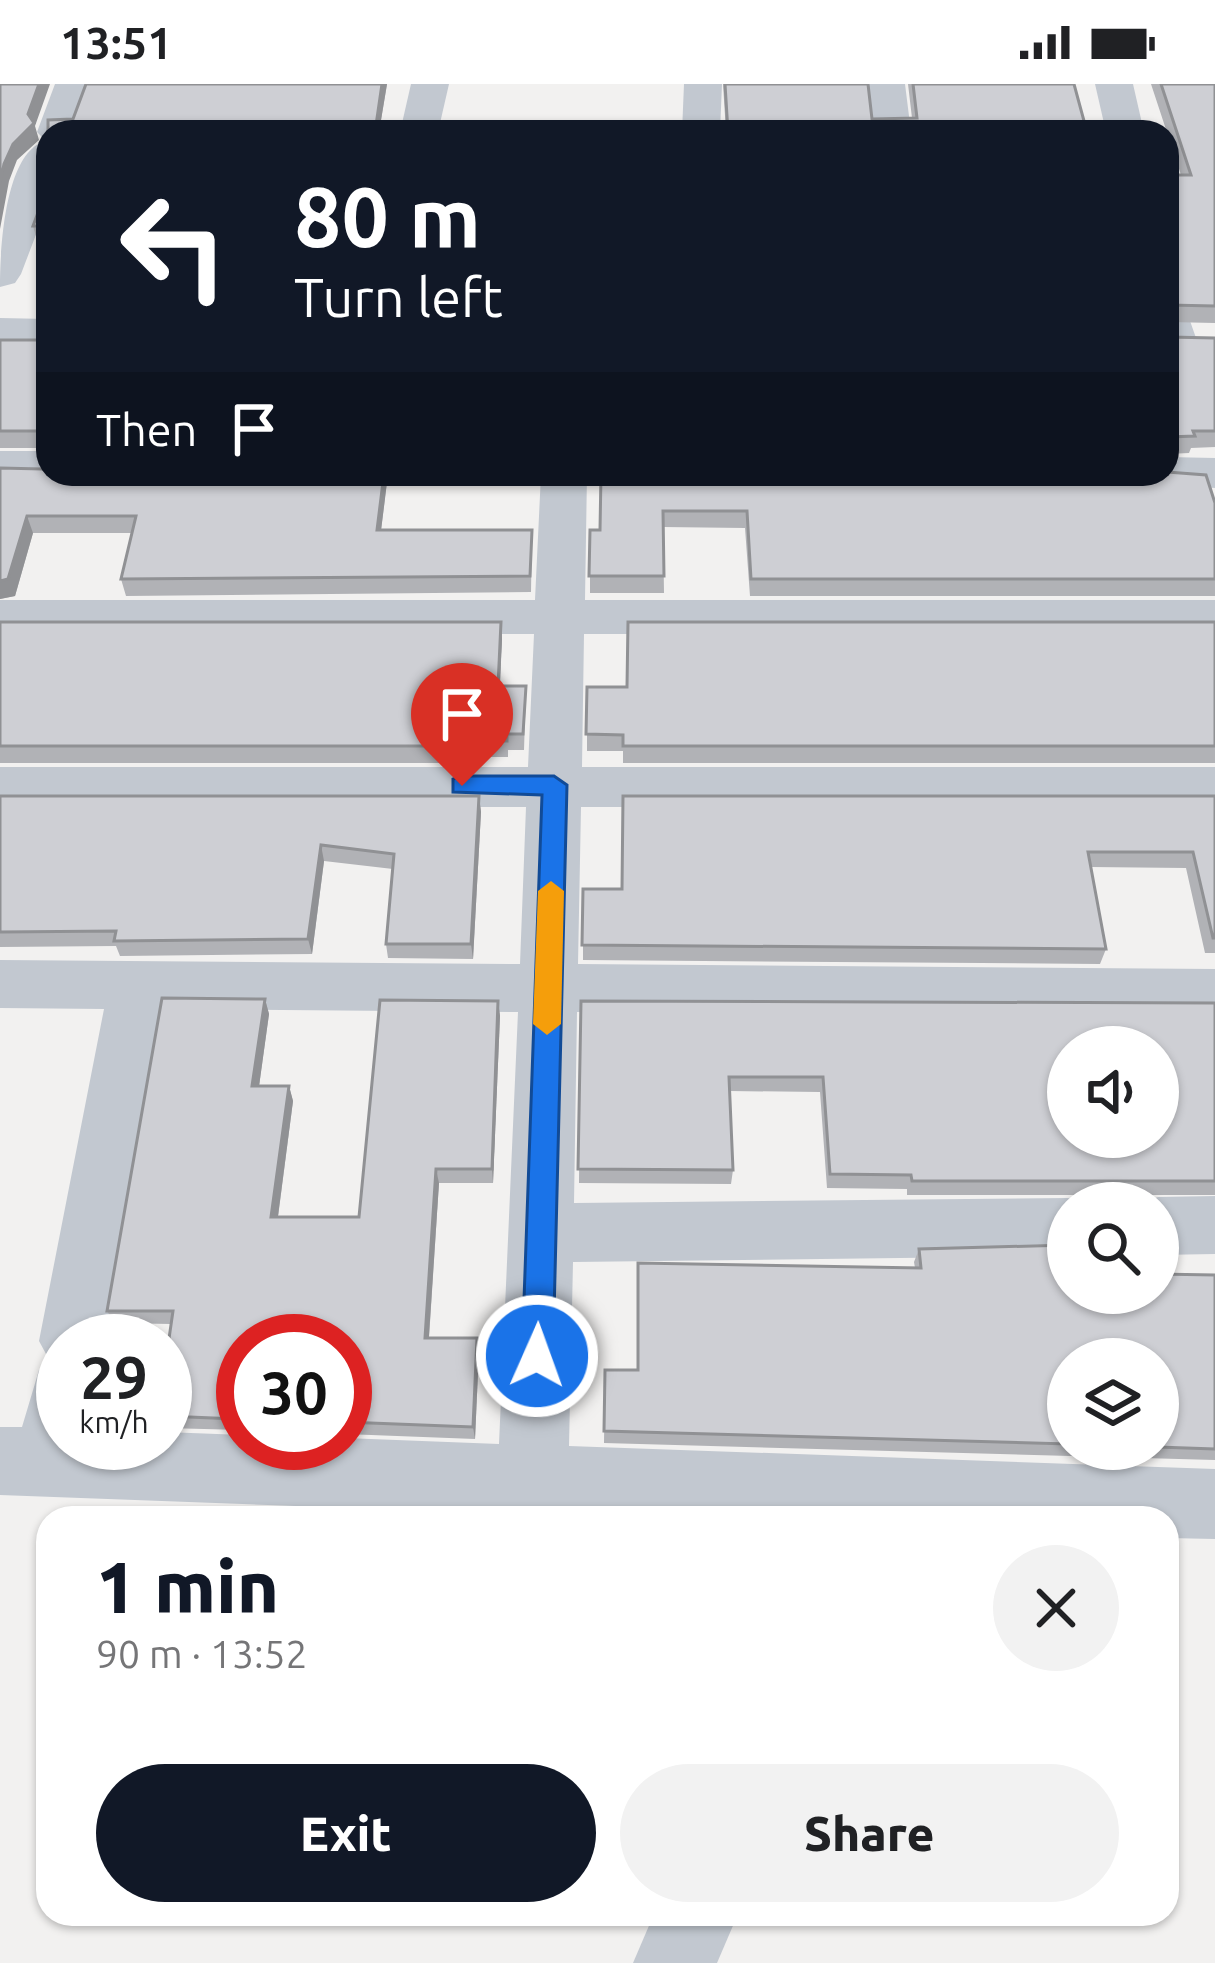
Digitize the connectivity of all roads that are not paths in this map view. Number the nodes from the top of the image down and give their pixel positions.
1 (74, 84) edge
2 (430, 84) edge
3 (704, 84) edge
4 (886, 84) edge
5 (1114, 84) edge
6 (60, 120) edge
7 (422, 120) edge
8 (702, 120) edge
9 (890, 120) edge
10 (1122, 120) edge
11 (36, 181) edge
12 (36, 261) edge
13 (2, 265) edge
14 (0, 332) edge
15 (36, 332) edge
16 (0, 466) edge
17 (36, 466) edge
18 (1179, 472) edge
19 (1215, 472) edge
20 (564, 486) edge
21 (0, 617) edge
22 (560, 617) junction
23 (1215, 617) edge
24 (554, 785) junction
25 (0, 787) edge
26 (1215, 788) edge
27 (0, 984) edge
28 (138, 986) junction
29 (548, 991) junction
30 (1215, 993) edge
31 (1215, 1225) edge
32 (1179, 1226) edge
33 (1047, 1227) edge
34 (542, 1233) junction
35 (78, 1314) edge
36 (25, 1462) edge
37 (533, 1479) junction
38 (890, 1504) edge
39 (1215, 1504) edge
40 (691, 1926) edge
41 (674, 1963) edge

1 - 6 street
2 - 7 street
3 - 8 street
4 - 9 street
5 - 10 street
11 - 13 street
12 - 13 street
14 - 15 street
16 - 17 street
18 - 19 street
20 - 22 street
21 - 22 street
22 - 23 street
22 - 24 street
24 - 25 street
24 - 26 street
24 - 29 street
27 - 28 street
28 - 29 street
28 - 35 street
29 - 30 street
29 - 34 street
31 - 32 street
33 - 34 street
34 - 37 street
36 - 37 street
37 - 38 street
38 - 39 street
40 - 41 street

